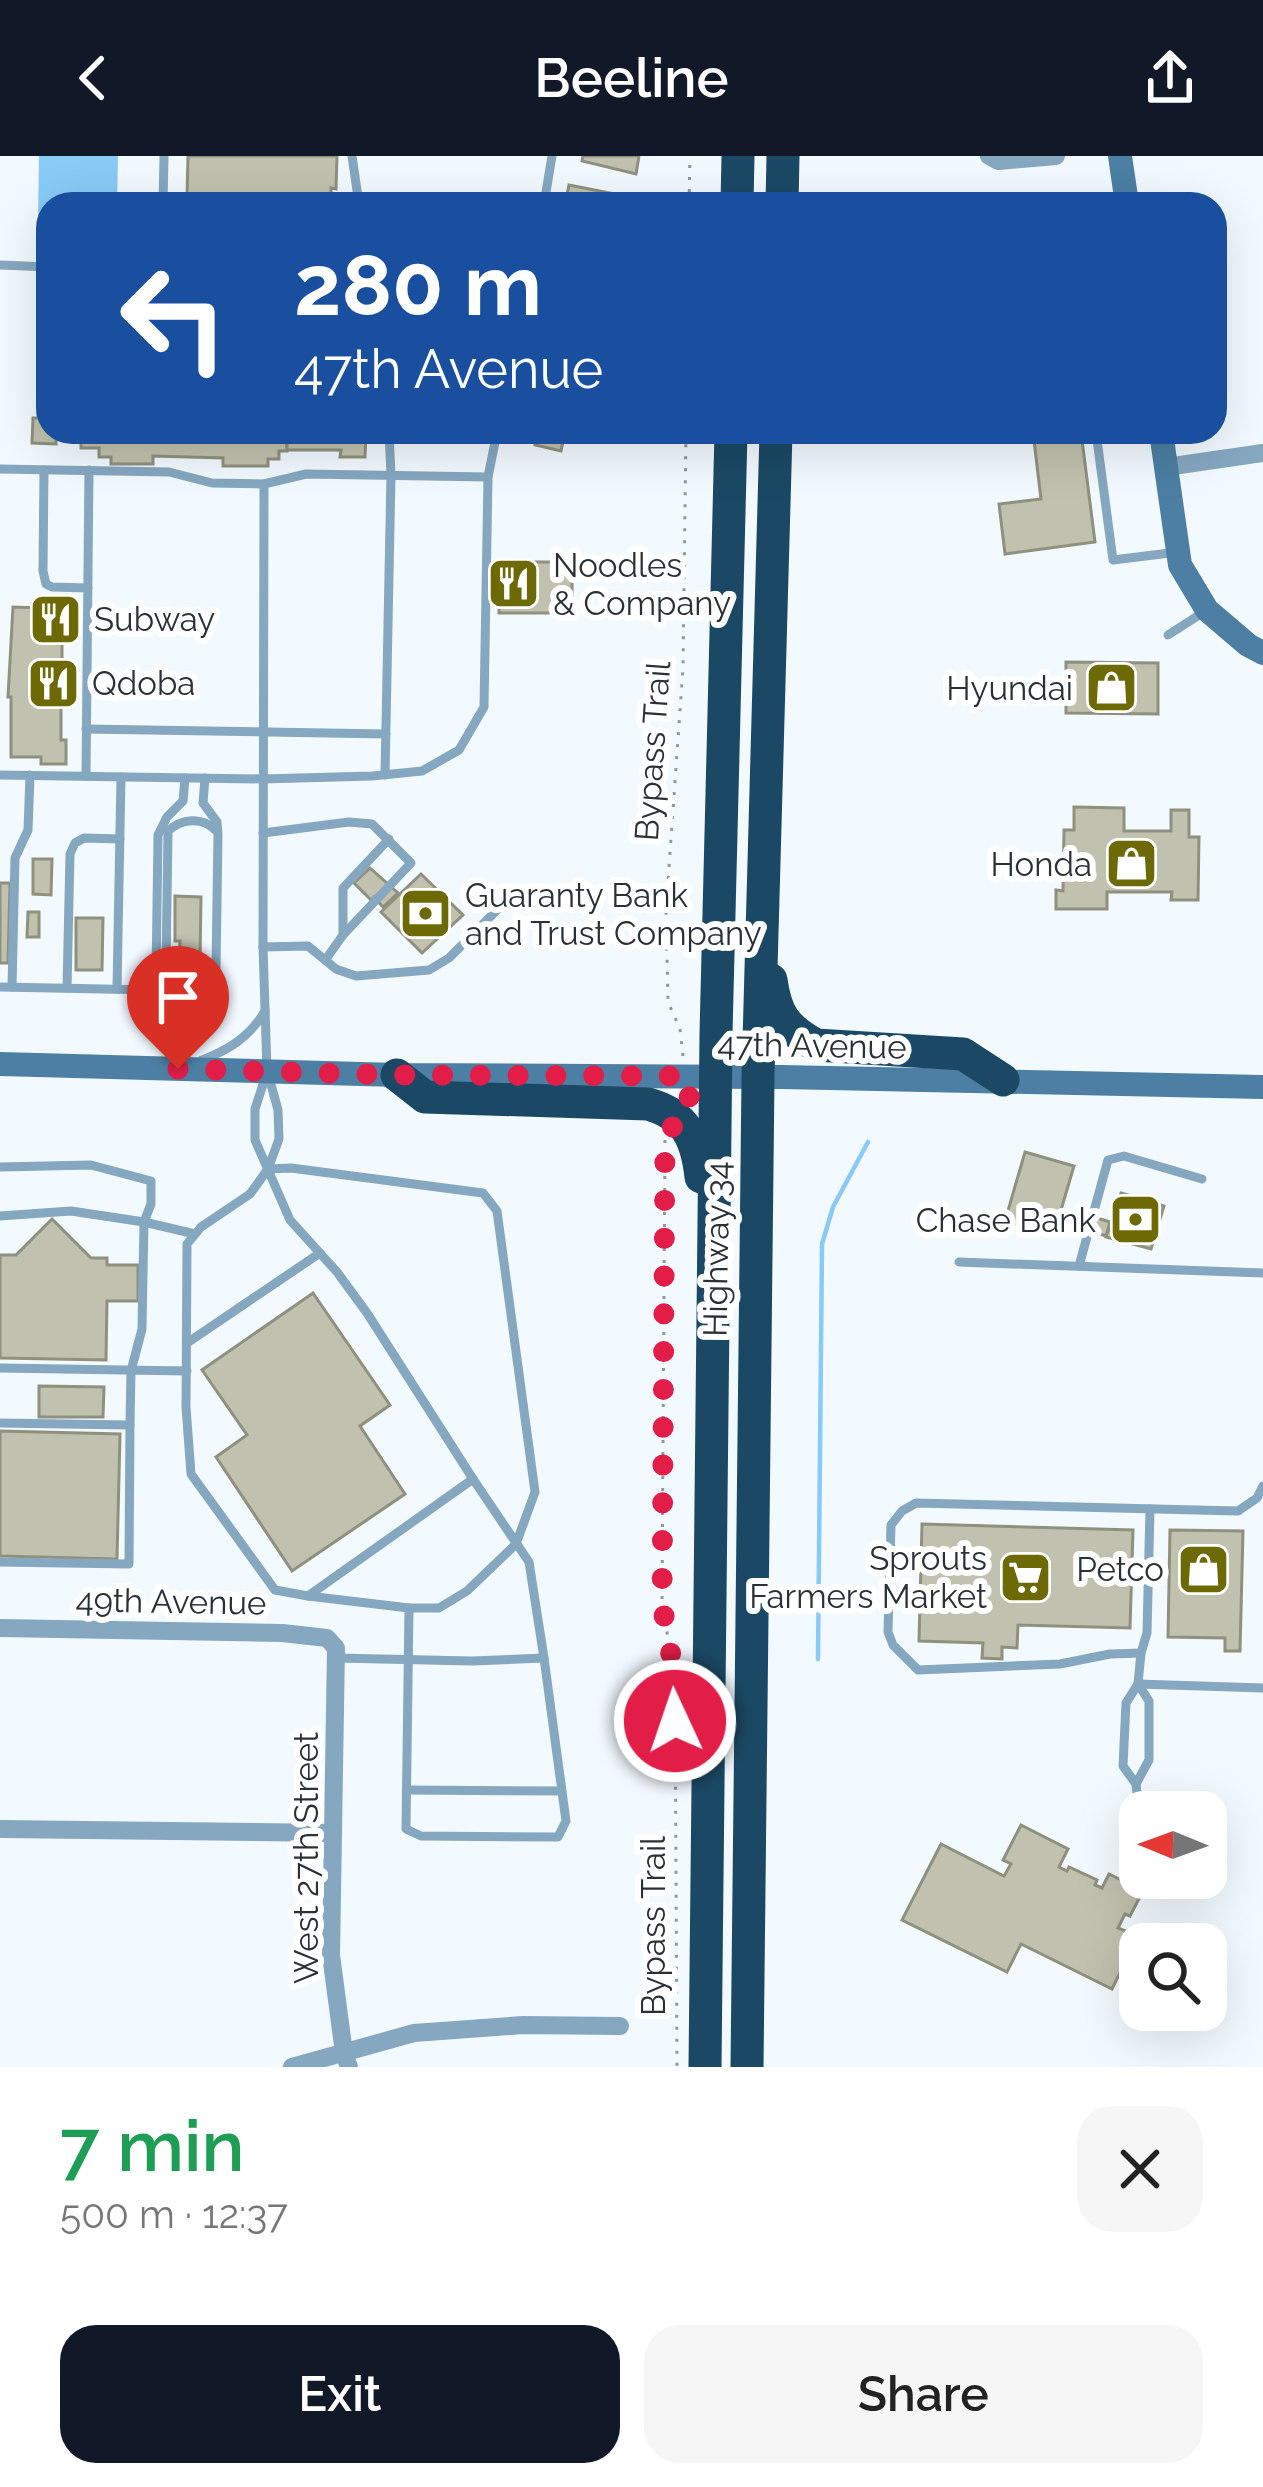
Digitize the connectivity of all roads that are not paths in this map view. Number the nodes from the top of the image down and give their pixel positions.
1 (164, 156) edge
2 (352, 156) edge
3 (552, 156) edge
4 (739, 156) edge
5 (783, 156) edge
6 (989, 156) edge
7 (1056, 156) edge
8 (1120, 156) edge
9 (163, 192) edge
10 (357, 192) edge
11 (546, 192) edge
12 (738, 192) edge
13 (782, 192) edge
14 (1125, 192) edge
15 (0, 265) edge
16 (36, 266) edge
17 (389, 444) edge
18 (495, 444) edge
19 (730, 444) edge
20 (776, 444) edge
21 (1098, 444) edge
22 (1163, 444) edge
23 (1263, 453) edge
24 (1166, 467) junction
25 (0, 469) edge
26 (44, 470) junction
27 (89, 470) junction
28 (391, 475) junction
29 (488, 477) junction
30 (265, 484) junction
31 (1178, 552) junction
32 (88, 588) junction
33 (1207, 610) junction
34 (1168, 635) dead end
35 (1263, 653) edge
36 (86, 729) junction
37 (264, 732) junction
38 (386, 734) junction
39 (0, 775) edge
40 (30, 775) junction
41 (385, 775) junction
42 (86, 776) junction
43 (121, 777) junction
44 (185, 778) junction
45 (205, 778) junction
46 (263, 779) junction
47 (263, 833) junction
48 (218, 834) junction
49 (764, 836) junction
50 (120, 839) junction
51 (389, 839) junction
52 (0, 858) edge
53 (15, 858) junction
54 (499, 908) dead end
55 (343, 935) junction
56 (262, 947) junction
57 (326, 959) junction
58 (156, 976) junction
59 (165, 986) junction
60 (0, 987) edge
61 (13, 987) junction
62 (68, 988) junction
63 (117, 989) junction
64 (265, 1011) junction
65 (0, 1064) edge
66 (178, 1069) junction
67 (267, 1070) junction
68 (397, 1075) junction
69 (700, 1076) junction
70 (758, 1077) junction
71 (1003, 1080) junction
72 (1263, 1087) edge
73 (0, 1166) edge
74 (268, 1169) junction
75 (1202, 1179) dead end
76 (0, 1216) edge
77 (144, 1222) junction
78 (195, 1234) junction
79 (320, 1253) junction
80 (959, 1262) dead end
81 (1079, 1266) junction
82 (1263, 1273) edge
83 (188, 1343) junction
84 (0, 1368) edge
85 (130, 1372) junction
86 (187, 1372) junction
87 (711, 1396) junction
88 (0, 1423) edge
89 (130, 1425) junction
90 (473, 1479) junction
91 (1263, 1486) edge
92 (1150, 1509) junction
93 (517, 1544) junction
94 (0, 1562) edge
95 (308, 1596) junction
96 (409, 1608) junction
97 (0, 1628) edge
98 (336, 1653) junction
99 (1141, 1653) junction
100 (544, 1658) junction
101 (409, 1660) junction
102 (1138, 1684) junction
103 (1263, 1688) edge
104 (1136, 1784) junction
105 (406, 1790) junction
106 (562, 1791) junction
107 (1137, 1791) edge
108 (0, 1828) edge
109 (333, 1833) junction
110 (620, 2026) dead end
111 (347, 2060) edge
112 (292, 2067) edge
113 (706, 2067) edge
114 (747, 2067) edge

1 - 9 lane
2 - 10 lane
3 - 11 lane
4 - 12 highway
5 - 13 highway
6 - 7 street
8 - 14 main road
15 - 16 lane
17 - 28 lane
18 - 29 lane
19 - 69 highway, Highway 34
20 - 49 highway, Highway 34
21 - 31 lane
22 - 24 main road
23 - 24 street
24 - 31 main road
25 - 26 lane
26 - 27 lane
26 - 32 lane
27 - 30 lane
27 - 32 lane
28 - 29 lane
28 - 30 lane
28 - 38 lane
29 - 41 lane
30 - 37 lane
31 - 33 main road
32 - 36 lane
33 - 34 lane
33 - 35 main road
36 - 37 lane
36 - 42 lane
37 - 38 lane
37 - 46 lane
38 - 41 lane
39 - 40 lane
40 - 42 lane
40 - 53 lane
41 - 46 lane
42 - 43 lane
43 - 44 lane
43 - 50 lane
44 - 45 lane
44 - 58 lane
45 - 46 lane
45 - 48 lane
46 - 47 lane
47 - 51 lane
47 - 56 lane
48 - 58 lane
48 - 59 lane
49 - 70 highway, Highway 34
49 - 71 highway
50 - 62 lane
50 - 63 lane
51 - 55 lane
51 - 55 lane
52 - 53 lane
53 - 61 lane
54 - 57 lane
55 - 57 lane
56 - 57 lane
56 - 64 lane
58 - 59 lane
59 - 63 lane
60 - 61 lane
61 - 62 lane
62 - 63 lane
64 - 66 lane
64 - 67 lane
65 - 66 main road, 47th Avenue
66 - 67 main road, 47th Avenue
67 - 68 main road, 47th Avenue
67 - 74 lane
67 - 74 lane
68 - 69 main road, 47th Avenue
68 - 87 highway
69 - 70 main road, 47th Avenue
69 - 87 highway, Highway 34
70 - 71 main road, 47th Avenue
70 - 114 highway, Highway 34
71 - 72 main road, 47th Avenue
73 - 77 lane
74 - 78 lane
74 - 79 lane
74 - 93 lane
75 - 81 lane
76 - 77 lane
77 - 78 lane
77 - 85 lane
78 - 83 lane
79 - 83 lane
79 - 90 lane
80 - 81 lane
81 - 82 lane
83 - 86 lane
84 - 85 lane
85 - 86 lane
85 - 89 lane
86 - 95 lane
87 - 113 highway, Highway 34
88 - 89 lane
89 - 94 lane
90 - 93 lane
90 - 95 lane
91 - 92 lane
92 - 99 lane
92 - 99 lane
93 - 96 lane
93 - 100 lane
95 - 96 lane
96 - 101 lane
97 - 98 street, 49th Avenue
98 - 101 lane
98 - 109 street, West 27th Street
99 - 102 lane
100 - 101 lane
100 - 106 lane
101 - 105 lane
102 - 103 lane
102 - 104 lane
102 - 104 lane
104 - 107 lane
105 - 106 lane
105 - 106 lane
108 - 109 street
109 - 111 street, West 27th Street
110 - 111 street
111 - 112 street

